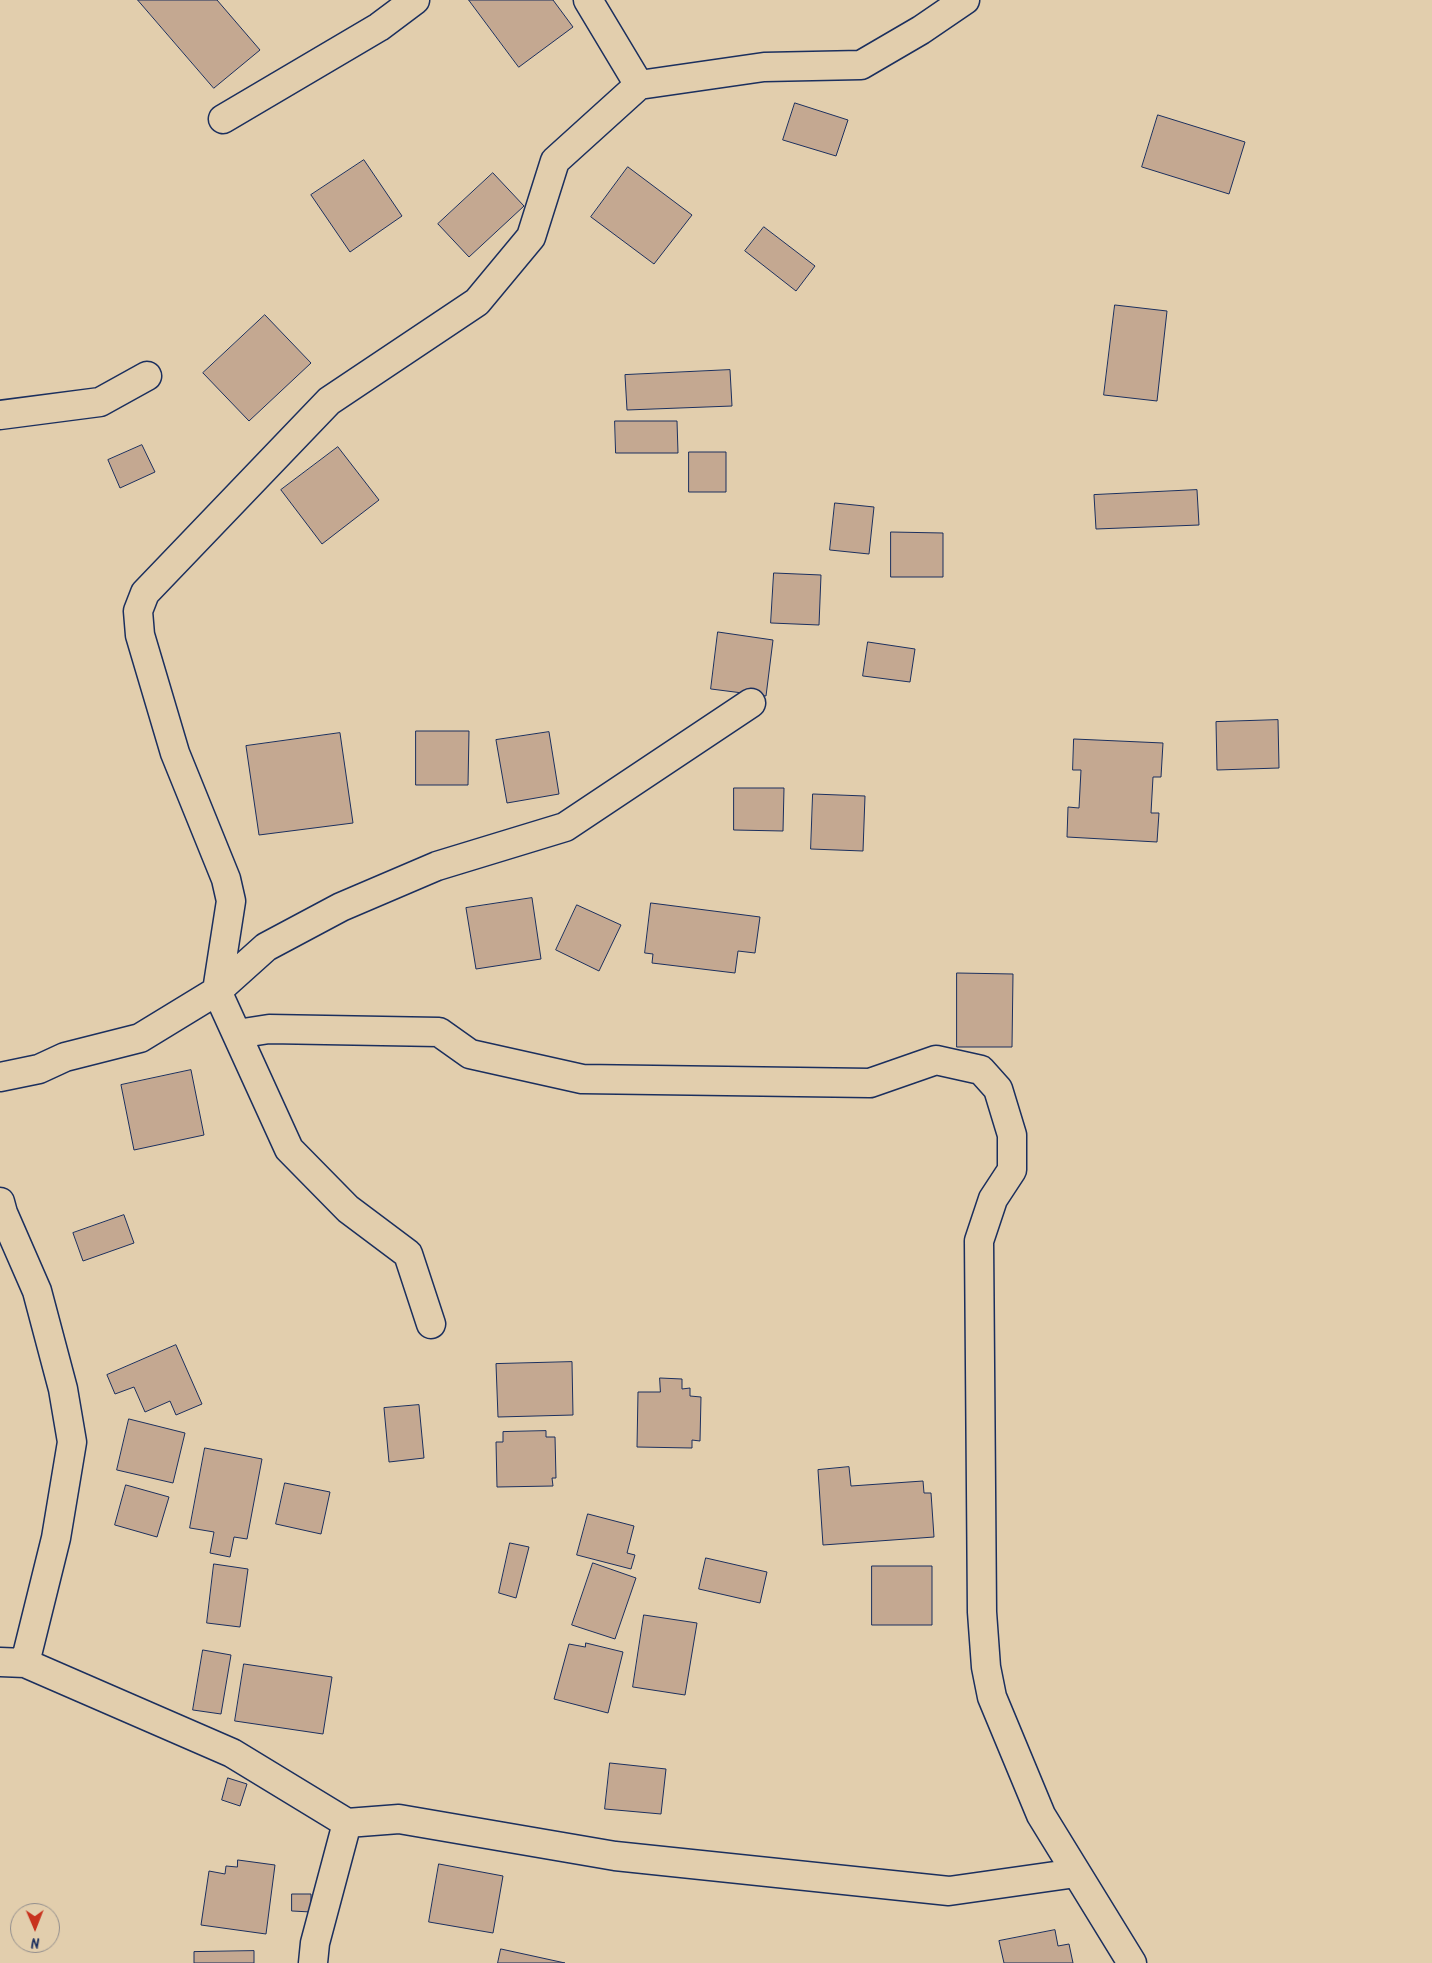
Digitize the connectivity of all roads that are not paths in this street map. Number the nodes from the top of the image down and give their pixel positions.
1 (415, 0) edge
2 (588, 0) edge
3 (965, 0) edge
4 (639, 85) junction
5 (224, 118) dead end
6 (147, 376) dead end
7 (0, 415) edge
8 (751, 703) dead end
9 (217, 991) junction
10 (236, 1034) junction
11 (0, 1077) edge
12 (0, 1202) edge
13 (431, 1324) dead end
14 (12, 1662) edge
15 (347, 1823) junction
16 (1076, 1873) junction
17 (313, 1963) edge
18 (1132, 1963) edge

1 - 5 street
2 - 4 street
3 - 4 street
4 - 9 street
6 - 7 street
8 - 9 street
9 - 10 street
9 - 11 street
10 - 13 street
10 - 16 street
12 - 14 street
14 - 15 street
15 - 16 street
15 - 17 street
16 - 18 street

